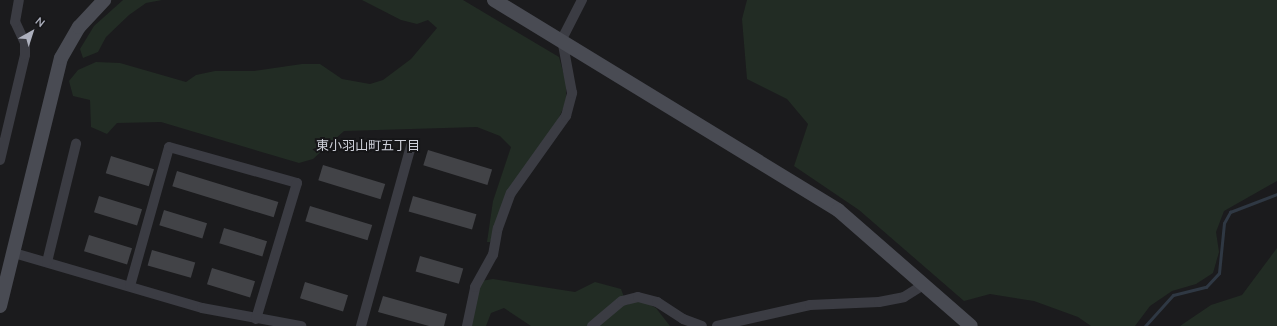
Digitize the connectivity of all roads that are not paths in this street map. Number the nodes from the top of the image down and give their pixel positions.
1 (19, 0) edge
2 (104, 0) edge
3 (494, 0) edge
4 (582, 0) edge
5 (562, 39) junction
6 (76, 144) dead end
7 (411, 146) dead end
8 (0, 160) edge
9 (14, 253) junction
10 (47, 262) junction
11 (925, 284) junction
12 (130, 286) junction
13 (0, 306) edge
14 (256, 319) junction
15 (301, 326) edge
16 (361, 326) edge
17 (467, 326) edge
18 (592, 326) edge
19 (702, 326) edge
20 (717, 326) edge
21 (971, 326) edge

1 - 8 street
2 - 9 street
3 - 5 street
4 - 5 street
5 - 11 street
5 - 17 street
6 - 10 street
7 - 16 street
9 - 10 street
9 - 13 street
10 - 12 street
11 - 20 street
11 - 21 street
12 - 14 street
12 - 14 street
14 - 15 street
18 - 19 street

